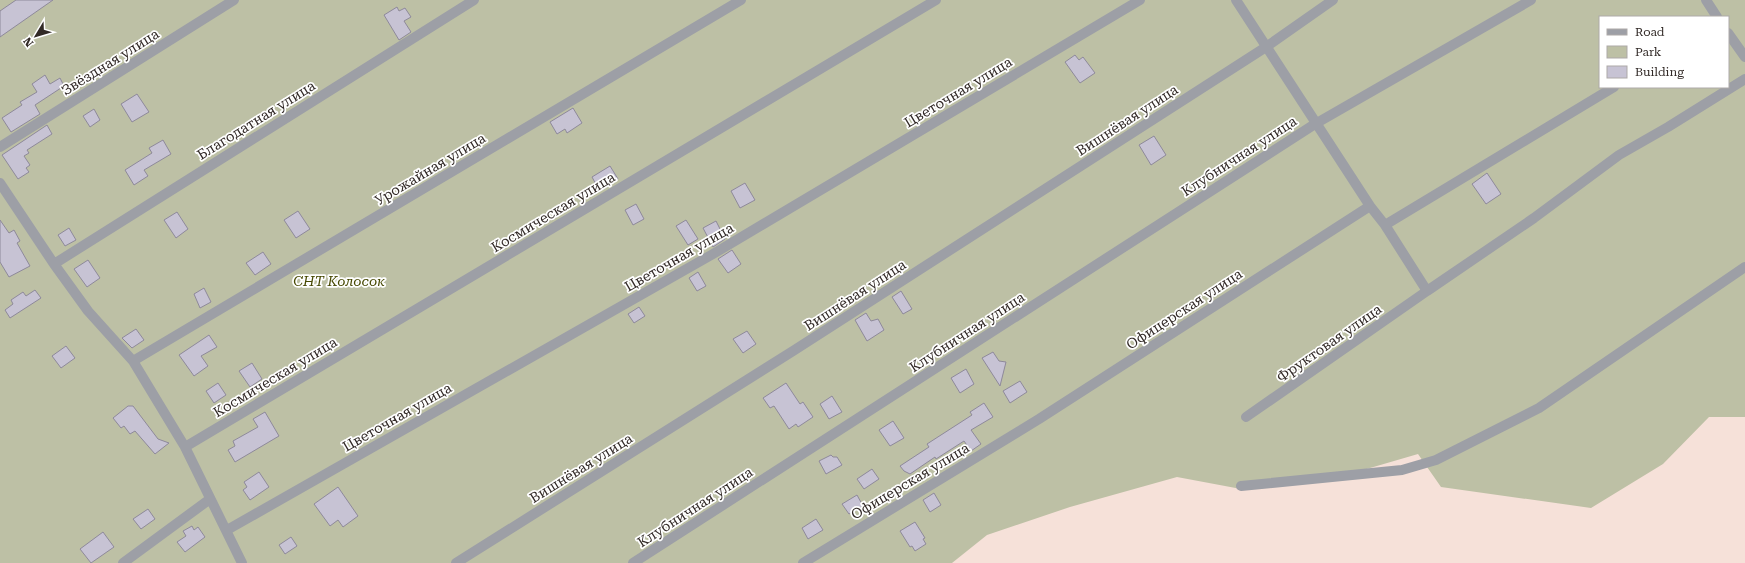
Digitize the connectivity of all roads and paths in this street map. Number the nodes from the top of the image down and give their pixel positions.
1 (234, 0) edge
2 (474, 0) edge
3 (741, 0) edge
4 (936, 0) edge
5 (1140, 0) edge
6 (1236, 0) edge
7 (1333, 0) edge
8 (1531, 0) edge
9 (1706, 0) edge
10 (1716, 16) edge
11 (1729, 34) edge
12 (1742, 46) edge
13 (1266, 47) junction
14 (1745, 57) edge
15 (1745, 79) edge
16 (1612, 88) edge
17 (1315, 124) junction
18 (0, 147) edge
19 (0, 183) edge
20 (1370, 206) junction
21 (1385, 225) junction
22 (54, 264) junction
23 (1745, 267) edge
24 (1427, 291) junction
25 (133, 361) junction
26 (1246, 417) dead end
27 (185, 447) junction
28 (1241, 486) dead end
29 (210, 499) junction
30 (227, 530) junction
31 (123, 563) edge
32 (242, 563) edge
33 (456, 563) edge
34 (633, 563) edge
35 (803, 563) edge

1 - 18 street, Звёздная улица
2 - 22 street, Благодатная улица
3 - 25 street, Урожайная улица
4 - 27 street, Космическая улица
5 - 30 street, Цветочная улица
6 - 13 street
7 - 13 street, Вишнёвая улица
8 - 17 street, Клубничная улица
9 - 10 street
11 - 12 street
12 - 14 street
13 - 17 street
13 - 33 street, Вишнёвая улица
15 - 24 street, Фруктовая улица
16 - 21 street
17 - 20 street
17 - 34 street, Клубничная улица
19 - 22 street
20 - 21 street
20 - 35 street, Офицерская улица
21 - 24 street
22 - 25 street
23 - 28 street
24 - 26 street, Фруктовая улица
25 - 27 street
27 - 29 street
29 - 30 street
29 - 31 street
30 - 32 street

